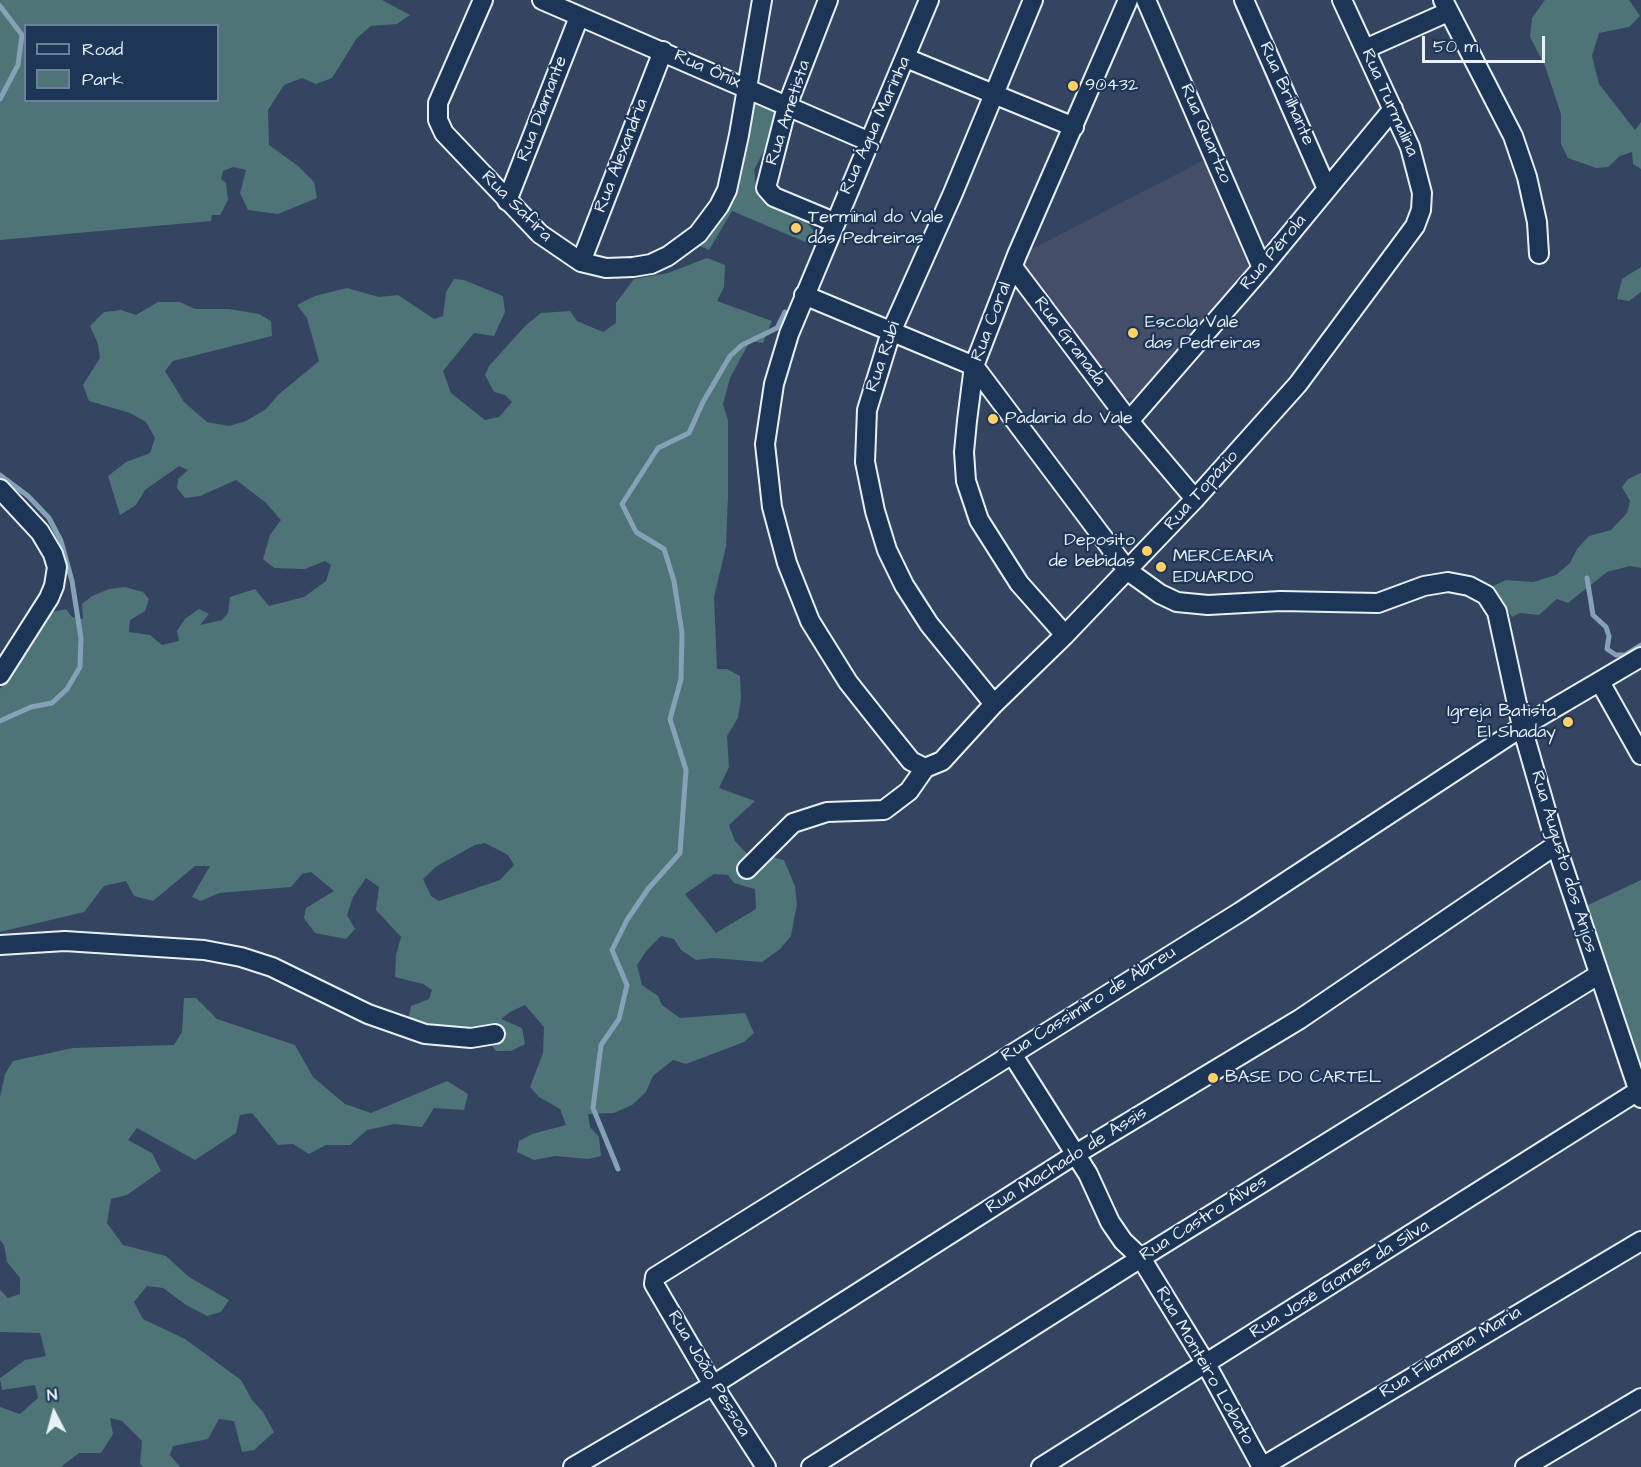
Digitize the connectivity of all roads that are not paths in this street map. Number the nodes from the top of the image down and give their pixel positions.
1 (483, 0) edge
2 (542, 0) edge
3 (762, 0) edge
4 (828, 0) edge
5 (929, 0) edge
6 (1033, 0) edge
7 (1128, 0) edge
8 (1146, 0) edge
9 (1244, 0) edge
10 (1342, 0) edge
11 (1445, 6) edge
12 (579, 16) junction
13 (1365, 49) junction
14 (663, 51) junction
15 (906, 58) junction
16 (749, 89) junction
17 (994, 94) junction
18 (787, 106) junction
19 (1393, 109) junction
20 (1074, 127) junction
21 (870, 142) junction
22 (1327, 189) junction
23 (507, 201) junction
24 (1421, 210) joint
25 (834, 222) junction
26 (1539, 255) dead end
27 (581, 262) junction
28 (1012, 267) junction
29 (1262, 268) junction
30 (804, 295) junction
31 (891, 332) junction
32 (974, 366) junction
33 (1129, 421) junction
34 (0, 489) edge
35 (1195, 499) junction
36 (1128, 571) junction
37 (1065, 635) junction
38 (1641, 657) edge
39 (0, 675) edge
40 (1600, 682) junction
41 (994, 704) junction
42 (1522, 727) junction
43 (1641, 755) edge
44 (926, 768) junction
45 (1556, 845) junction
46 (747, 869) dead end
47 (0, 945) edge
48 (1598, 975) junction
49 (495, 1034) dead end
50 (1012, 1054) junction
51 (1640, 1095) edge
52 (1076, 1154) junction
53 (1641, 1241) edge
54 (1141, 1258) junction
55 (653, 1280) joint
56 (1206, 1364) junction
57 (713, 1385) junction
58 (1641, 1398) edge
59 (573, 1467) edge
60 (766, 1467) edge
61 (811, 1467) edge
62 (1041, 1467) edge
63 (1262, 1467) edge
64 (1525, 1467) edge

1 - 23 street, Rua Safira
2 - 12 street, Rua Ônix
3 - 16 street, Rua Safira
4 - 18 street, Rua Ametista
5 - 15 street, Rua Água Marinha
6 - 17 street, Rua Rubi
7 - 20 street, Rua Coral
8 - 29 street, Rua Quartzo
9 - 22 street, Rua Brilhante
10 - 13 street, Rua Turmalina
11 - 13 street
11 - 26 street
12 - 14 street, Rua Ônix
12 - 23 street, Rua Diamante
13 - 19 street, Rua Turmalina
14 - 16 street, Rua Ônix
14 - 27 street, Rua Alexandria
15 - 17 street
15 - 21 street, Rua Água Marinha
16 - 18 street, Rua Ônix
16 - 27 street, Rua Safira
17 - 20 street
17 - 31 street, Rua Rubi
18 - 21 street, Rua Ônix
18 - 25 street, Rua Ametista
19 - 22 street, Rua Pérola
19 - 24 street, Rua Turmalina
20 - 28 street, Rua Coral
21 - 25 street, Rua Água Marinha
22 - 29 street, Rua Pérola
23 - 27 street, Rua Safira
24 - 35 street, Rua Topázio
25 - 30 street, Rua Água Marinha
28 - 32 street, Rua Coral
28 - 33 street, Rua Granada
29 - 33 street, Rua Pérola
30 - 31 street
30 - 44 street, Rua Água Marinha
31 - 32 street
31 - 41 street, Rua Rubi
32 - 36 street
32 - 37 street, Rua Coral
33 - 35 street, Rua Granada
34 - 39 street
35 - 36 street, Rua Topázio
36 - 37 street, Rua Topázio
36 - 42 street, Rua Augusto dos Anjos
37 - 41 street, Rua Topázio
38 - 40 street, Rua Cassimiro de Abreu
40 - 42 street, Rua Cassimiro de Abreu
40 - 43 street
41 - 44 street, Rua Topázio
42 - 45 street, Rua Augusto dos Anjos
42 - 50 street, Rua Cassimiro de Abreu
44 - 46 street, Rua Topázio
45 - 48 street, Rua Augusto dos Anjos
45 - 52 street, Rua Machado de Assis
47 - 49 street
48 - 51 street, Rua Augusto dos Anjos
48 - 54 street, Rua Castro Alves
50 - 52 street, Rua Monteiro Lobato
50 - 55 street, Rua Cassimiro de Abreu
51 - 56 street, Rua José Gomes da Silva
52 - 54 street, Rua Monteiro Lobato
52 - 57 street, Rua Machado de Assis
53 - 63 street, Rua Filomena Maria
54 - 56 street, Rua Monteiro Lobato
54 - 61 street, Rua Castro Alves
55 - 57 street, Rua João Pessoa
56 - 62 street, Rua José Gomes da Silva
56 - 63 street, Rua Monteiro Lobato
57 - 59 street, Rua Machado de Assis
57 - 60 street, Rua João Pessoa
58 - 64 street

